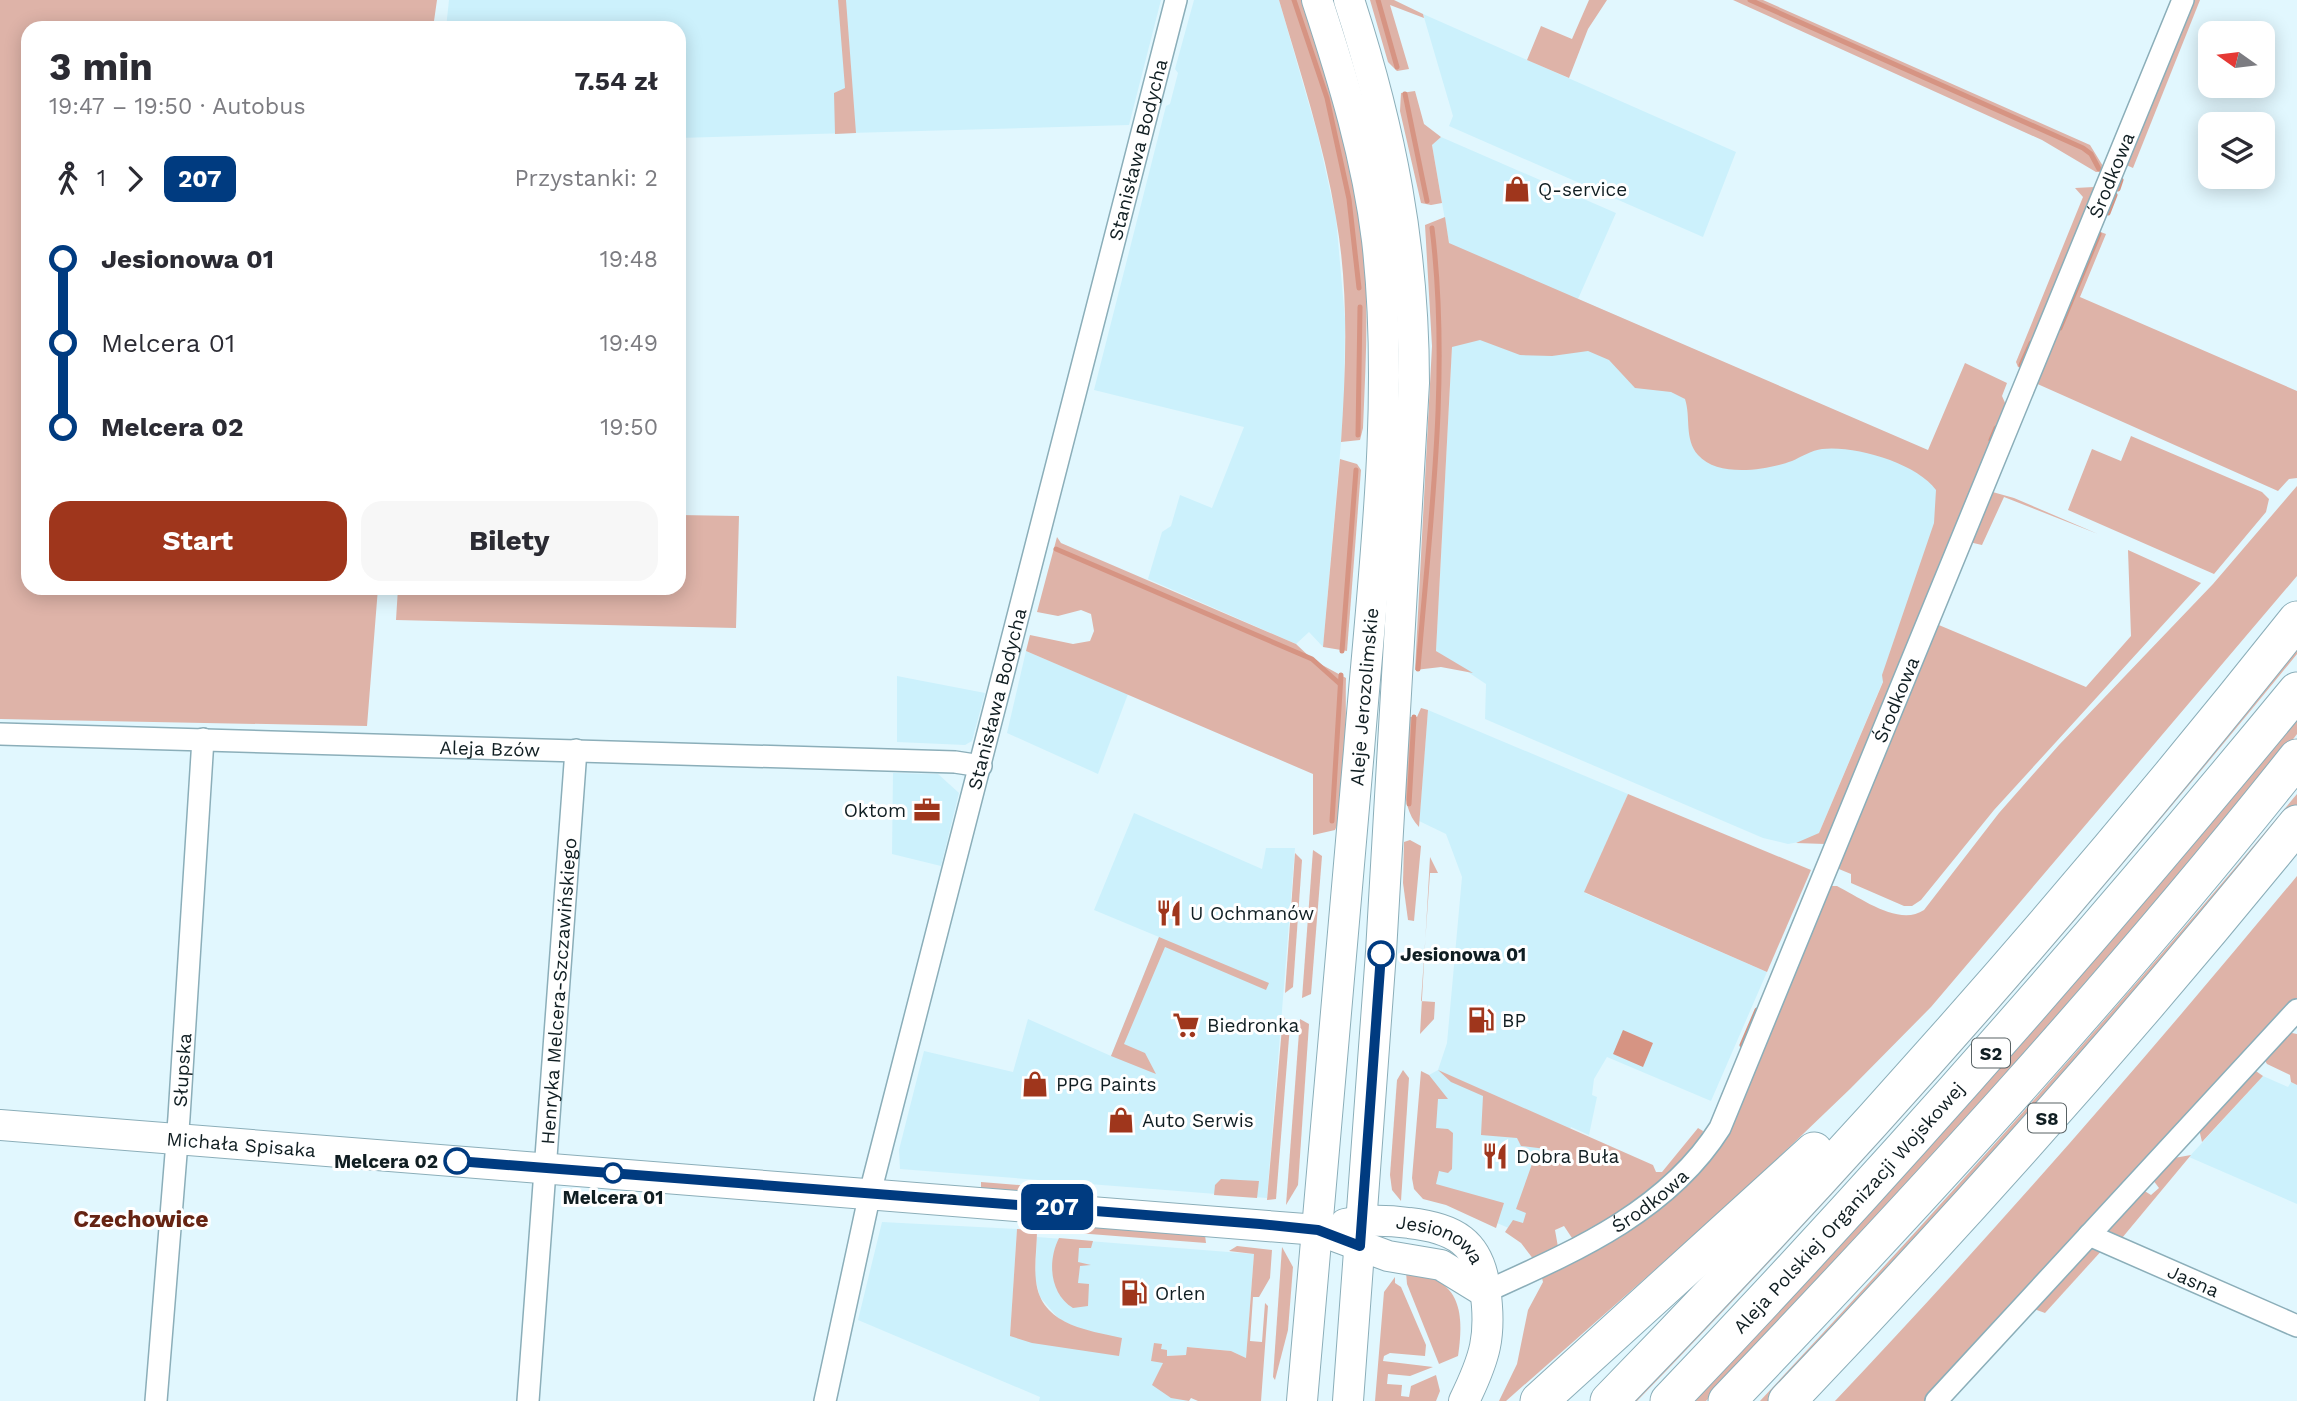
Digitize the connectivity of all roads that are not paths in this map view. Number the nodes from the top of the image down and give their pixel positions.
1 (1176, 0) edge
2 (1317, 0) edge
3 (1349, 0) edge
4 (2183, 0) edge
5 (2297, 621) edge
6 (2297, 691) edge
7 (0, 734) edge
8 (203, 739) junction
9 (576, 750) junction
10 (2297, 758) edge
11 (981, 766) junction
12 (2297, 824) edge
13 (2003, 974) junction
14 (2297, 1010) edge
15 (0, 1125) edge
16 (178, 1139) junction
17 (545, 1168) junction
18 (870, 1193) junction
19 (1318, 1230) junction
20 (1361, 1233) junction
21 (2089, 1235) junction
22 (1485, 1292) junction
23 (2297, 1326) edge
24 (1544, 1396) edge
25 (156, 1401) edge
26 (528, 1401) edge
27 (825, 1401) edge
28 (1302, 1401) edge
29 (1349, 1401) edge
30 (1464, 1401) edge
31 (1609, 1401) edge
32 (1669, 1401) edge
33 (1727, 1401) edge
34 (1787, 1401) edge
35 (1936, 1401) edge

1 - 11 street, Stanisława Bodycha
2 - 19 main road, Aleje Jerozolimskie
3 - 20 main road, Aleje Jerozolimskie
4 - 22 street, Środkowa
5 - 13 highway
6 - 32 highway, Aleja Polskiej Organizacji Wojskowej / S2
7 - 8 street, Aleja Bzów
8 - 9 street, Aleja Bzów
8 - 16 street, Słupska
9 - 11 street, Aleja Bzów
9 - 17 street, Henryka Melcera-Szczawińskiego
10 - 33 highway, S2
11 - 18 street, Stanisława Bodycha
12 - 34 highway, S8
13 - 24 highway
13 - 31 highway
14 - 21 street
15 - 16 main road, Michała Spisaka
16 - 17 main road, Michała Spisaka
16 - 25 street, Słupska
17 - 18 main road, Michała Spisaka
17 - 26 street, Henryka Melcera-Szczawińskiego
18 - 19 main road, Michała Spisaka
18 - 27 street, Stanisława Bodycha
19 - 20 main road, Michała Spisaka
19 - 28 main road, Aleje Jerozolimskie
20 - 22 main road, Jesionowa
20 - 29 main road, Aleje Jerozolimskie
21 - 23 street, Jasna
21 - 35 street
22 - 30 main road, Jesionowa

